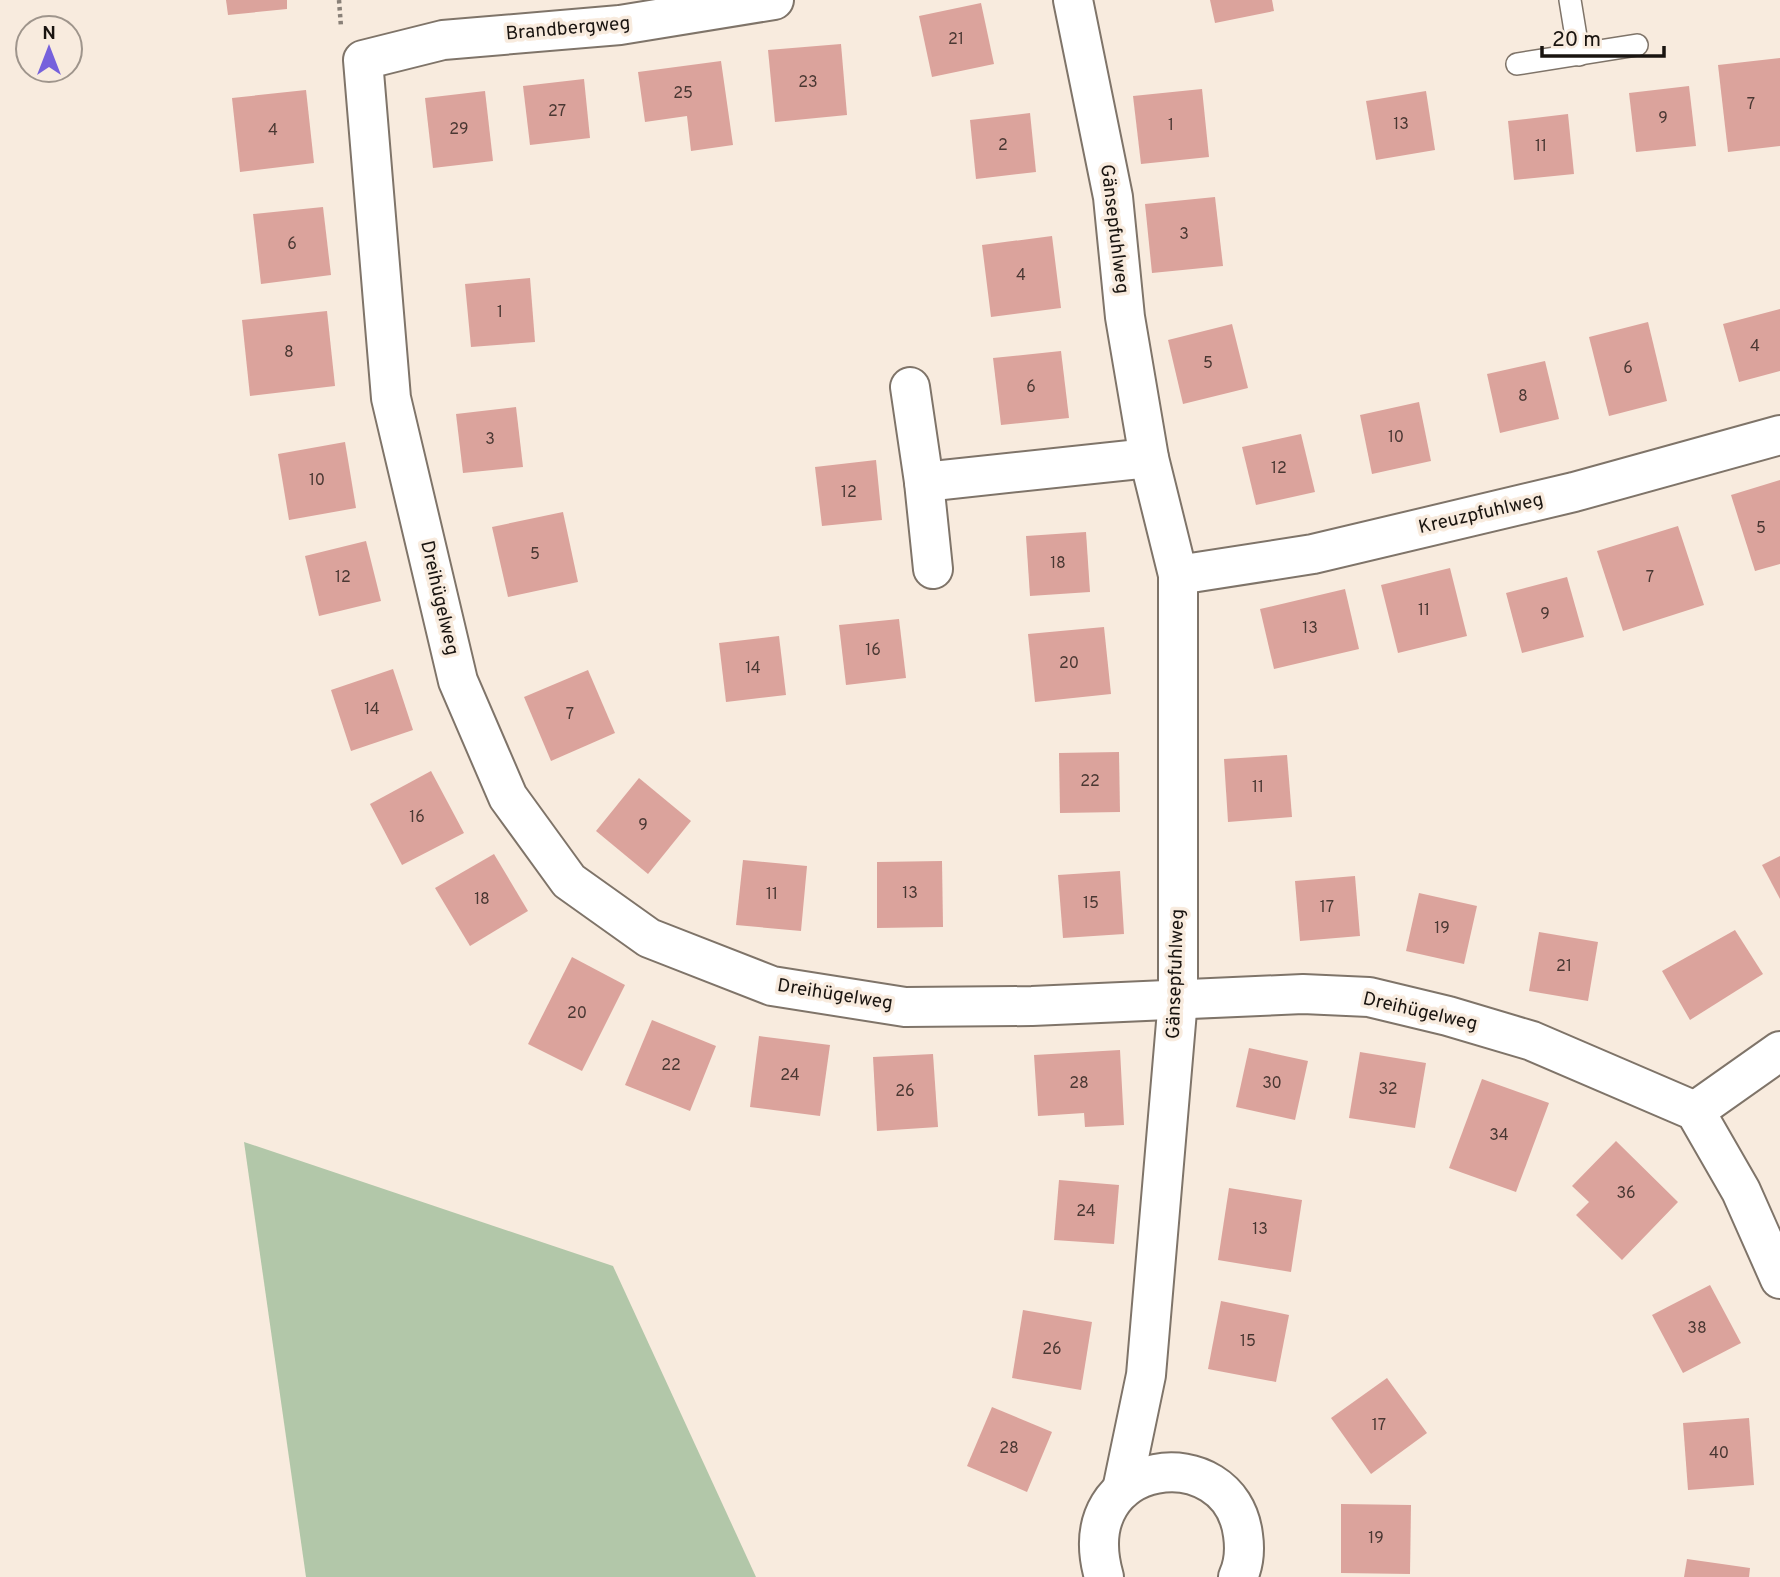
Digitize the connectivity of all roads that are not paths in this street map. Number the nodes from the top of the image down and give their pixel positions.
1 (774, 0) edge
2 (1073, 0) edge
3 (1570, 0) edge
4 (1637, 45) dead end
5 (1579, 55) junction
6 (363, 60) joint
7 (1517, 64) dead end
8 (910, 387) dead end
9 (1780, 435) edge
10 (1149, 458) junction
11 (924, 482) junction
12 (933, 569) dead end
13 (1178, 575) junction
14 (1178, 999) junction
15 (1780, 1051) edge
16 (1695, 1111) junction
17 (1780, 1279) edge
18 (1122, 1490) junction
19 (1104, 1577) edge
20 (1238, 1577) edge

1 - 6 street, Brandbergweg
2 - 10 street, Gänsepfuhlweg
3 - 5 lane
4 - 5 lane
5 - 7 lane
6 - 14 street, Dreihügelweg
8 - 11 street
9 - 13 street, Kreuzpfuhlweg
10 - 11 street
10 - 13 street, Gänsepfuhlweg
11 - 12 street
13 - 14 street, Gänsepfuhlweg
14 - 16 street, Dreihügelweg
14 - 18 street, Gänsepfuhlweg
15 - 16 street
16 - 17 street
18 - 19 street, Gänsepfuhlweg
18 - 20 street, Gänsepfuhlweg

